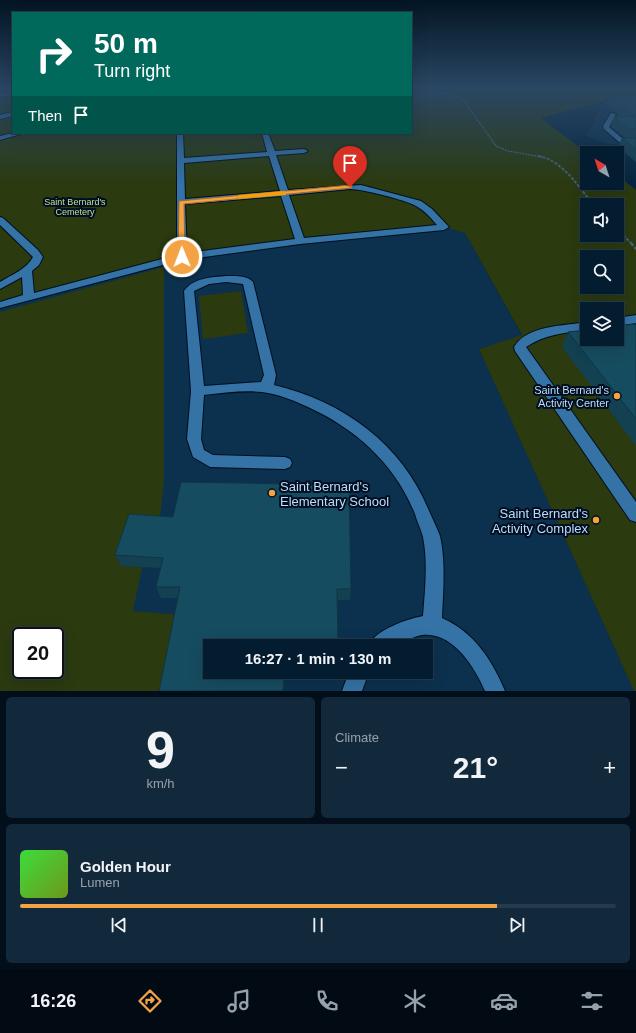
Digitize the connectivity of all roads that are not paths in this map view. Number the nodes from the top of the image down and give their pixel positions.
1 (609, 120) edge
2 (18, 134) edge
3 (180, 134) edge
4 (265, 134) edge
5 (0, 138) edge
6 (636, 142) edge
7 (304, 151) dead end
8 (272, 154) junction
9 (181, 161) junction
10 (284, 193) junction
11 (181, 202) junction
12 (0, 220) edge
13 (300, 241) junction
14 (182, 257) junction
15 (27, 270) junction
16 (0, 286) edge
17 (29, 297) junction
18 (0, 305) edge
19 (636, 319) edge
20 (624, 321) edge
21 (580, 327) edge
22 (266, 388) junction
23 (198, 391) junction
24 (285, 463) dead end
25 (636, 515) edge
26 (432, 625) junction
27 (388, 639) edge
28 (356, 679) edge
29 (352, 691) edge
30 (495, 691) edge

1 - 6 lane
2 - 5 lane
3 - 9 lane
4 - 8 lane
7 - 8 lane
8 - 9 lane
8 - 10 lane
9 - 11 lane
10 - 11 lane
10 - 13 lane
10 - 13 lane
11 - 14 lane
12 - 15 lane
13 - 14 lane
14 - 17 lane
15 - 16 lane
15 - 17 lane
17 - 18 lane
19 - 20 lane
21 - 25 lane
22 - 23 lane
22 - 23 lane
22 - 26 lane
23 - 24 lane
26 - 27 lane
26 - 30 lane
28 - 29 lane

